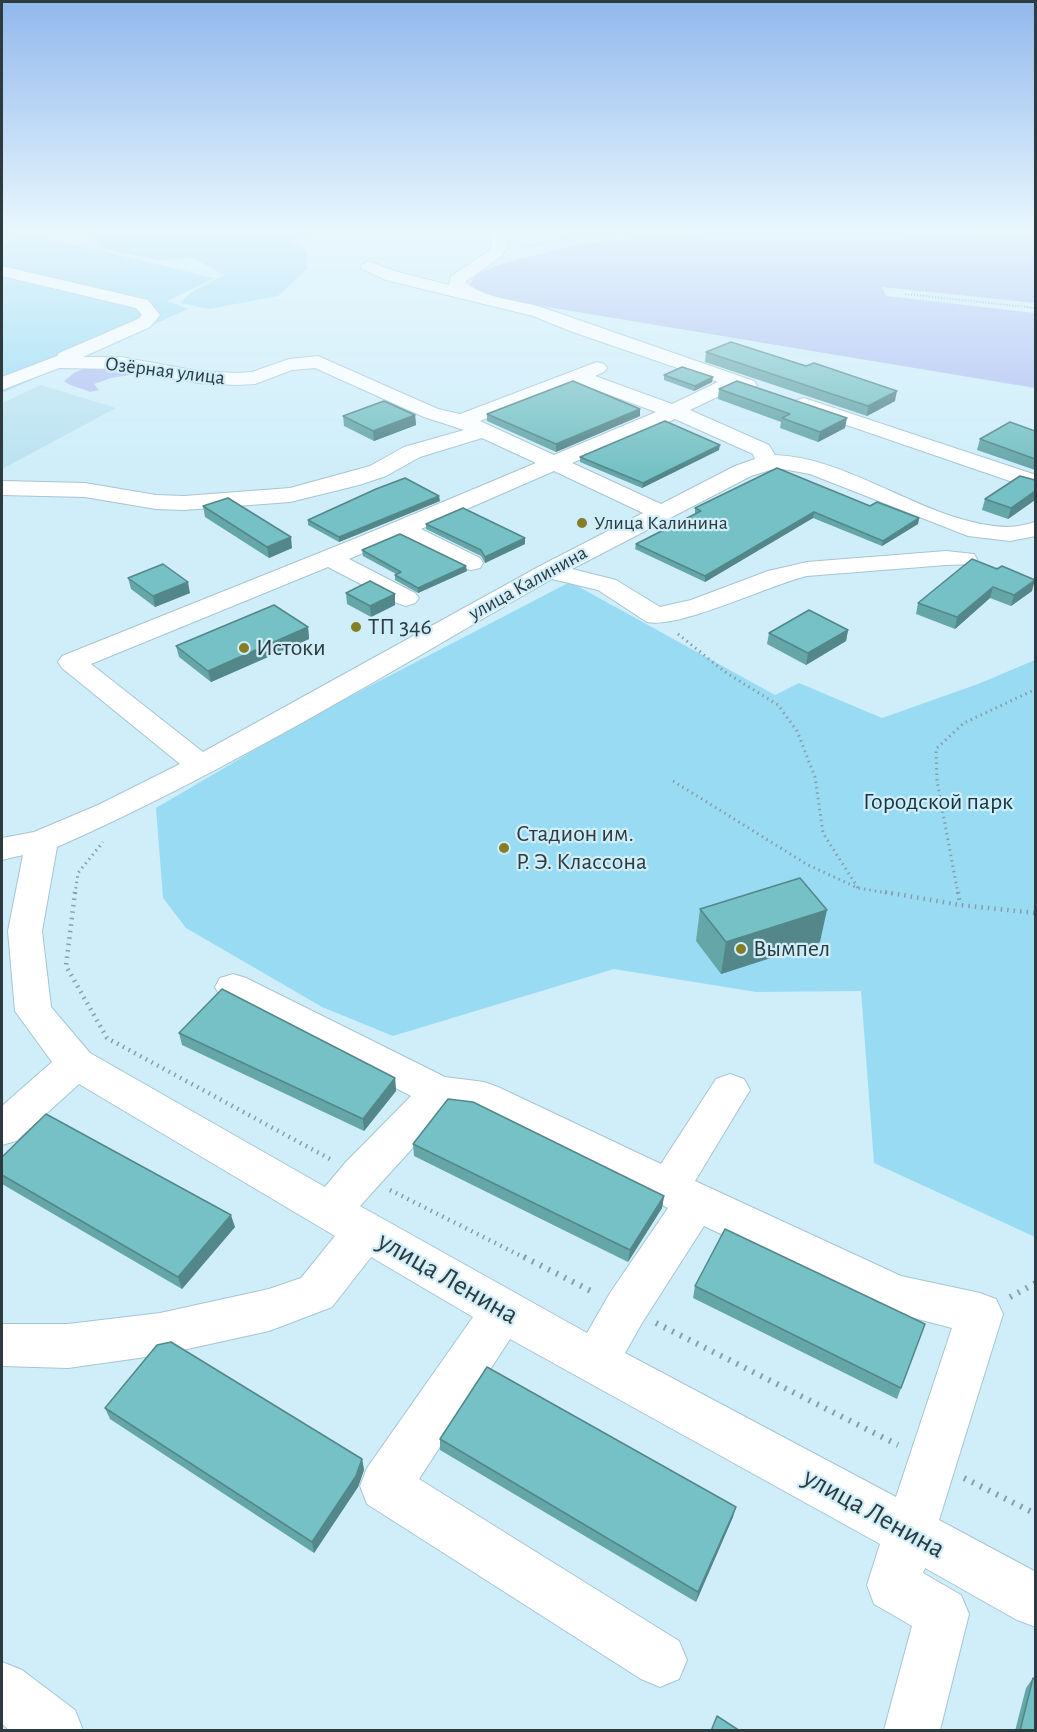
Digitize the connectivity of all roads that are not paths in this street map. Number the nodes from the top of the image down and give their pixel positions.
1 (147, 310) edge
2 (529, 310) edge
3 (56, 362) junction
4 (598, 368) dead end
5 (577, 376) junction
6 (735, 381) junction
7 (3, 382) edge
8 (766, 391) edge
9 (787, 398) edge
10 (675, 411) junction
11 (462, 421) junction
12 (483, 431) junction
13 (768, 462) junction
14 (552, 464) junction
15 (1035, 483) edge
16 (2, 488) edge
17 (660, 512) junction
18 (400, 528) junction
19 (1035, 529) edge
20 (329, 558) junction
21 (965, 559) dead end
22 (471, 563) dead end
23 (549, 571) junction
24 (406, 598) dead end
25 (201, 766) junction
26 (22, 845) edge
27 (233, 987) dead end
28 (76, 1064) junction
29 (730, 1090) dead end
30 (439, 1092) junction
31 (2, 1129) edge
32 (683, 1194) junction
33 (349, 1221) junction
34 (503, 1311) junction
35 (2, 1346) edge
36 (596, 1361) junction
37 (908, 1532) junction
38 (1035, 1601) edge
39 (660, 1660) dead end
40 (2, 1690) edge
41 (55, 1731) edge
42 (912, 1731) edge

1 - 3 street
2 - 6 street
3 - 7 street, Озёрная улица
3 - 11 street, Озёрная улица
4 - 5 street
5 - 10 street
5 - 11 street
6 - 8 street
6 - 10 street
9 - 15 street
10 - 13 street
10 - 14 street
11 - 12 street, Озёрная улица
12 - 14 street, Озёрная улица
12 - 16 street
13 - 17 street, улица Калинина
13 - 19 street, улица Калинина
14 - 17 street, Озёрная улица
14 - 18 street
17 - 23 street, улица Калинина
18 - 20 street
18 - 22 street
20 - 24 street
20 - 25 street
21 - 23 street
23 - 25 street, улица Калинина
25 - 26 street, улица Калинина
26 - 28 street, улица Ленина
27 - 30 street
28 - 31 street
28 - 33 street, улица Ленина
29 - 32 street
30 - 32 street
30 - 33 street
32 - 36 street
32 - 37 street
33 - 34 street, улица Ленина
33 - 35 street
34 - 36 street, улица Ленина
34 - 39 street
36 - 37 street, улица Ленина
37 - 38 street, улица Ленина
37 - 42 street
40 - 41 street

